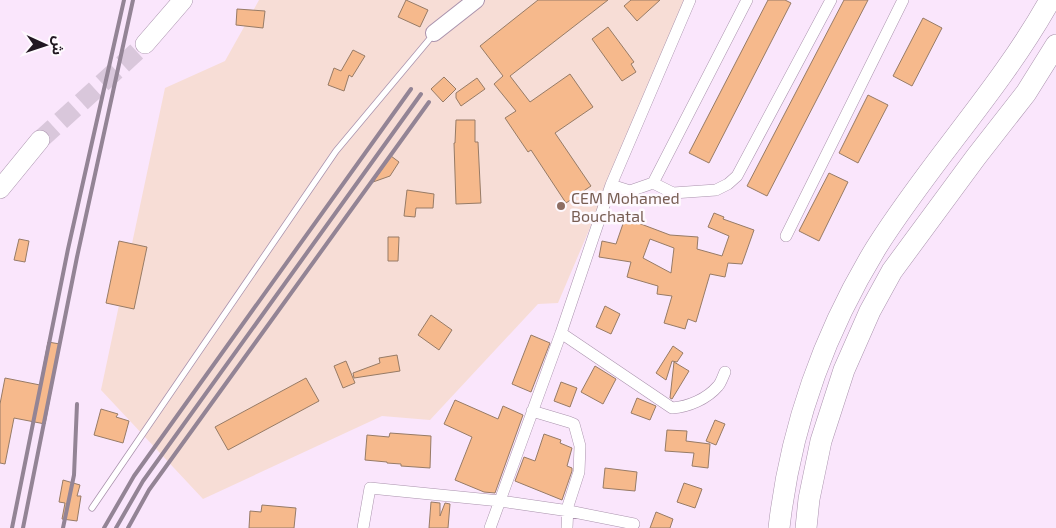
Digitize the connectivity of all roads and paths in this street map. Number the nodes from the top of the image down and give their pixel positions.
1 (183, 0) edge
2 (476, 0) edge
3 (690, 0) edge
4 (747, 0) edge
5 (831, 0) edge
6 (903, 0) edge
7 (1050, 0) edge
8 (434, 33) joint
9 (145, 44) tunnel mouth
10 (1056, 45) edge
11 (40, 140) tunnel mouth
12 (653, 183) junction
13 (612, 186) junction
14 (0, 189) edge
15 (786, 236) dead end
16 (562, 333) junction
17 (725, 372) dead end
18 (532, 411) junction
19 (500, 501) junction
20 (92, 508) dead end
21 (568, 511) junction
22 (634, 524) dead end
23 (362, 528) edge
24 (490, 528) edge
25 (567, 528) edge
26 (779, 528) edge
27 (806, 528) edge

1 - 9 main road
2 - 8 street
3 - 13 street
4 - 12 street
5 - 12 street
6 - 15 street
7 - 26 highway
8 - 20 lane
10 - 27 highway
11 - 14 main road
12 - 13 street
13 - 16 street
16 - 17 street
16 - 18 street
18 - 19 street
18 - 21 street
19 - 21 street
19 - 23 street
19 - 24 street
21 - 22 street
21 - 25 street

